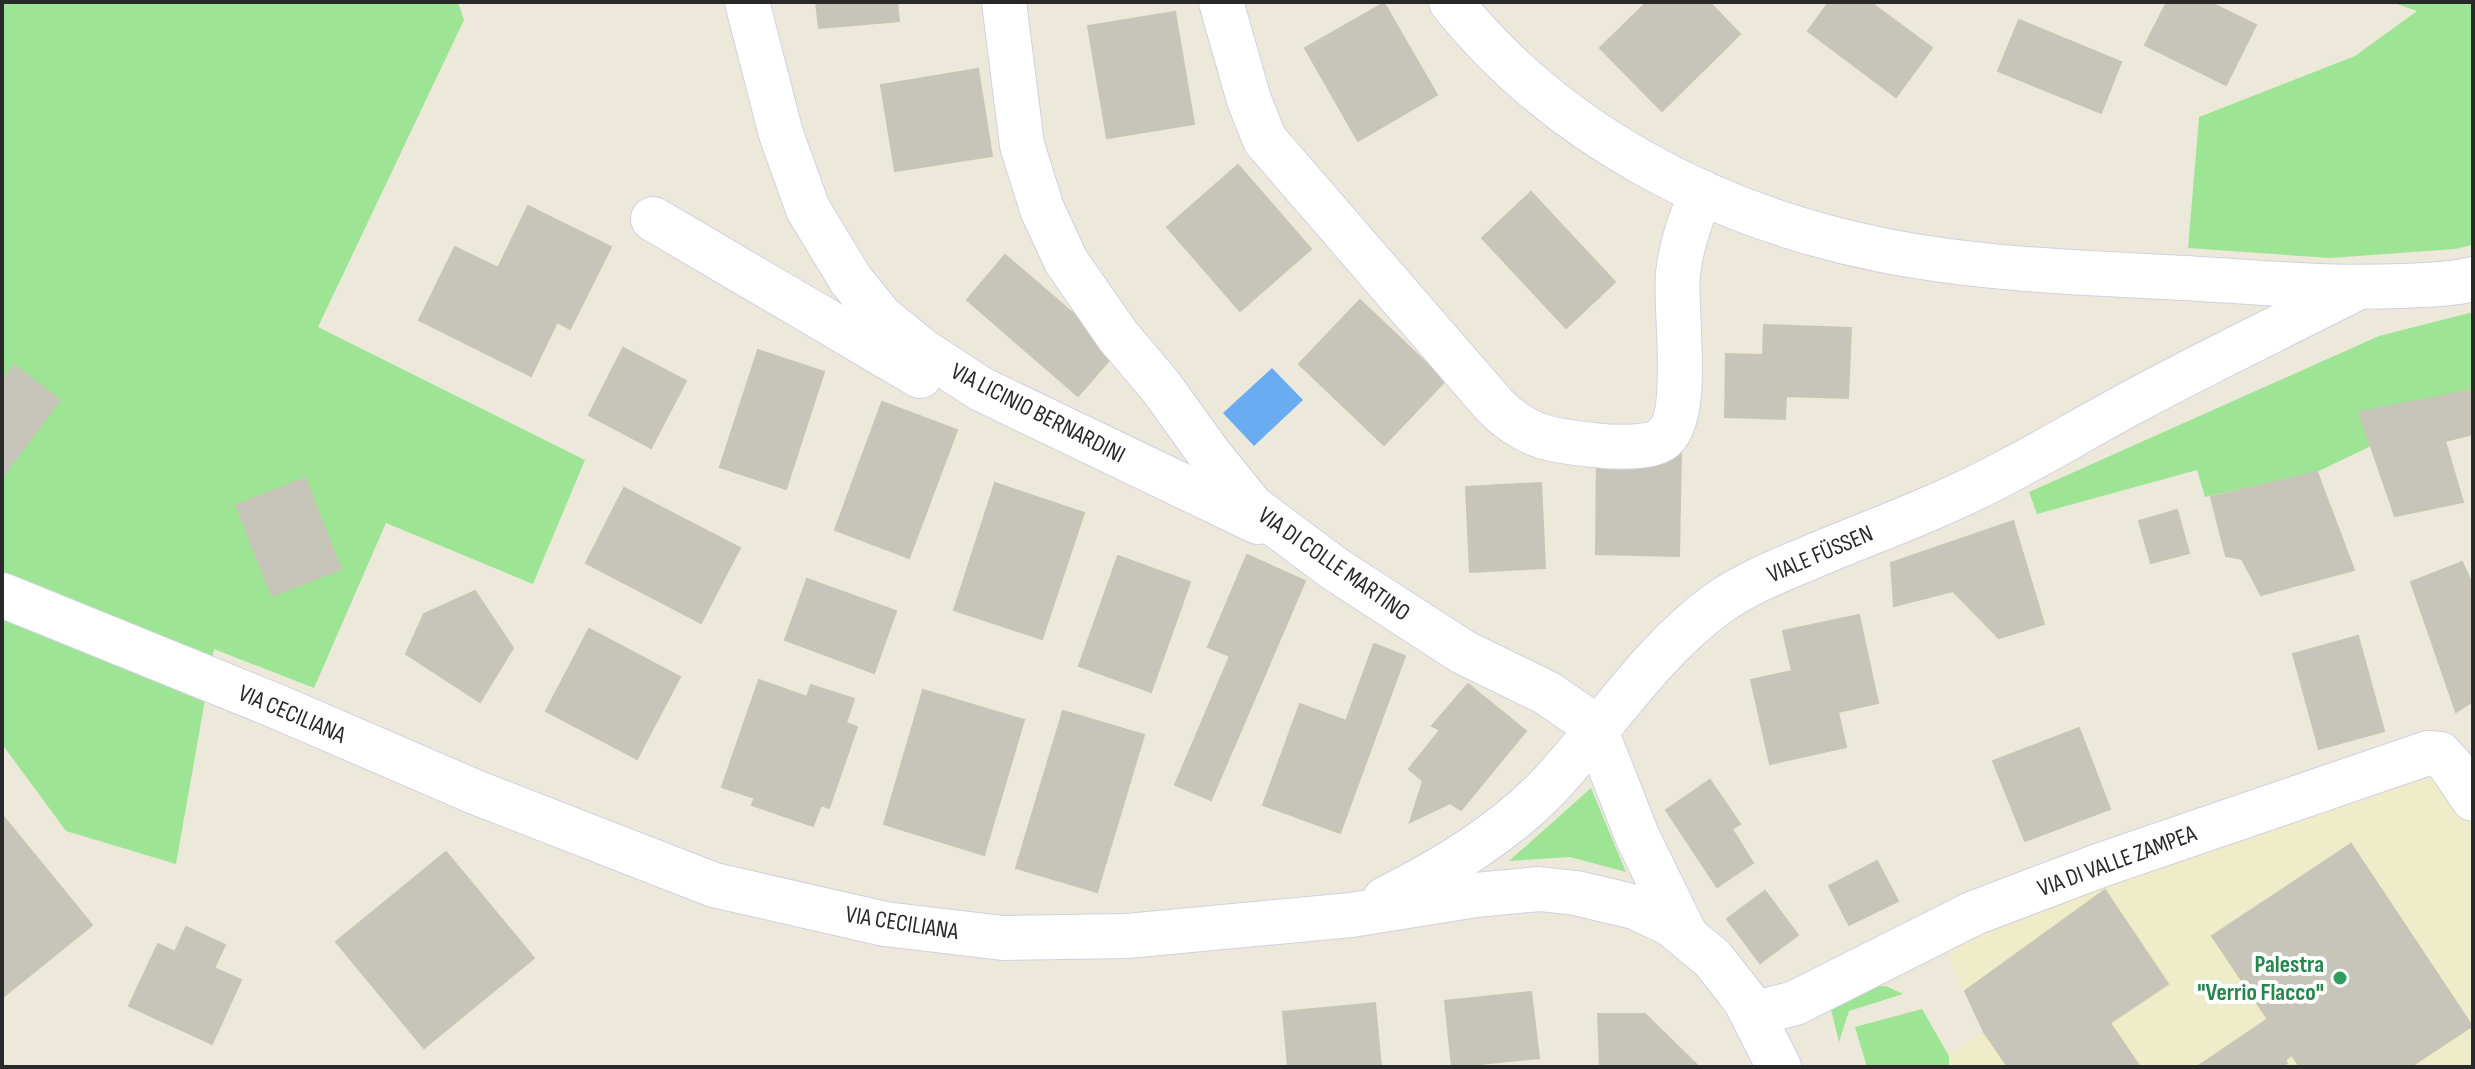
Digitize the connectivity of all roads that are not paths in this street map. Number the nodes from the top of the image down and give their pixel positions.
1 (747, 2) edge
2 (1004, 2) edge
3 (1221, 2) edge
4 (1451, 2) edge
5 (1702, 192) junction
6 (653, 219) dead end
7 (2473, 279) edge
8 (2357, 288) junction
9 (1025, 410) junction
10 (1300, 543) junction
11 (2, 595) edge
12 (1596, 731) junction
13 (2473, 799) edge
14 (1351, 915) junction
15 (1685, 934) junction
16 (1753, 1014) junction
17 (1779, 1067) edge

1 - 9 street, VIA LICINIO BERNARDINI
2 - 10 street, VIA DI COLLE MARTINO
3 - 5 street
4 - 5 street, VIALE FÜSSEN
5 - 8 street, VIALE FÜSSEN
6 - 9 street
7 - 8 street, VIALE FÜSSEN
8 - 12 street, VIALE FÜSSEN
9 - 10 street, VIA LICINIO BERNARDINI
10 - 12 street, VIA DI COLLE MARTINO
11 - 14 street, VIA CECILIANA
12 - 14 street, VIALE FÜSSEN
12 - 15 street, VIA DI COLLE MARTINO
13 - 16 street, VIA DI VALLE ZAMPEA
14 - 15 street, VIA CECILIANA
15 - 16 street, VIA CECILIANA
16 - 17 street, VIA CECILIANA

